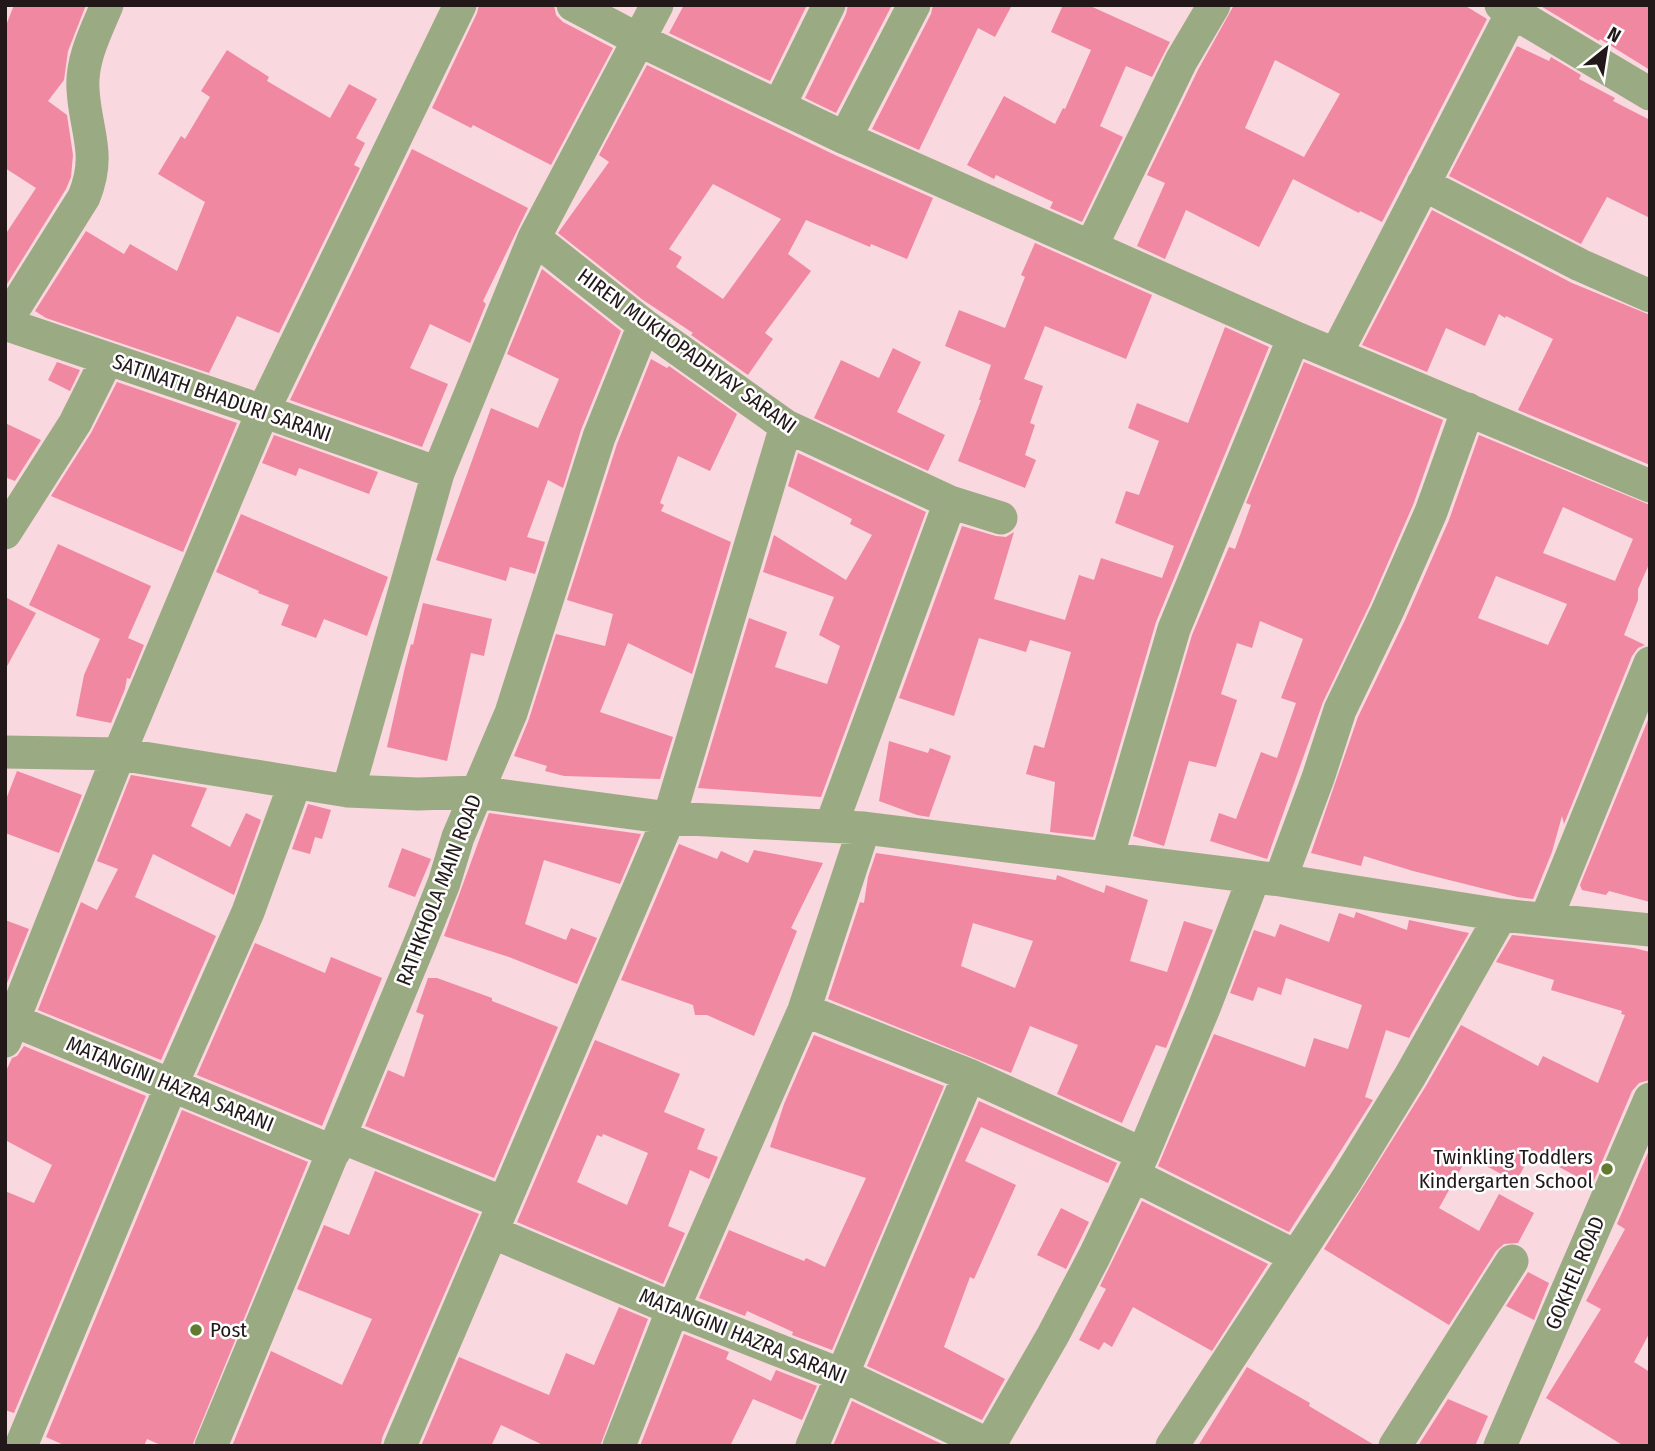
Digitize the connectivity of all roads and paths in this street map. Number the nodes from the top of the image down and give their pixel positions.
1 (107, 5) edge
2 (460, 5) edge
3 (573, 5) edge
4 (657, 5) edge
5 (829, 5) edge
6 (914, 5) edge
7 (1214, 5) edge
8 (1510, 8) edge
9 (639, 40) junction
10 (1650, 94) edge
11 (779, 106) junction
12 (845, 138) junction
13 (1423, 184) junction
14 (534, 238) junction
15 (1091, 247) junction
16 (1650, 296) edge
17 (5, 324) edge
18 (644, 325) junction
19 (1294, 337) junction
20 (1336, 354) junction
21 (107, 359) junction
22 (1468, 409) junction
23 (263, 411) junction
24 (786, 426) junction
25 (438, 472) junction
26 (1650, 486) edge
27 (950, 502) junction
28 (1001, 518) dead end
29 (5, 533) edge
30 (1650, 663) edge
31 (5, 752) edge
32 (120, 754) junction
33 (295, 783) junction
34 (348, 791) junction
35 (476, 792) junction
36 (669, 818) junction
37 (831, 826) junction
38 (864, 828) junction
39 (1107, 858) junction
40 (1267, 878) junction
41 (1501, 915) junction
42 (1546, 919) junction
43 (1650, 930) edge
44 (804, 1010) junction
45 (8, 1026) edge
46 (969, 1075) junction
47 (171, 1086) junction
48 (1650, 1099) edge
49 (337, 1144) junction
50 (1138, 1164) junction
51 (498, 1217) junction
52 (1295, 1256) junction
53 (1512, 1261) dead end
54 (674, 1309) junction
55 (842, 1375) junction
56 (21, 1441) edge
57 (990, 1445) edge
58 (211, 1446) edge
59 (400, 1446) edge
60 (619, 1446) edge
61 (813, 1446) edge
62 (1172, 1446) edge
63 (1395, 1446) edge
64 (1500, 1446) edge

1 - 17 street
2 - 23 street
3 - 9 street
4 - 9 street
5 - 11 street
6 - 12 street
7 - 15 street
8 - 10 street
8 - 13 street
9 - 11 street
9 - 14 street
11 - 12 street
12 - 15 street
13 - 16 street
13 - 20 street
14 - 18 street, HIREN MUKHOPADHYAY SARANI
14 - 25 street
15 - 19 street
17 - 21 street, SATINATH BHADURI SARANI
18 - 24 street, HIREN MUKHOPADHYAY SARANI
18 - 35 street, RATHKHOLA MAIN ROAD
19 - 20 street
19 - 39 street
20 - 22 street
21 - 23 street, SATINATH BHADURI SARANI
21 - 29 street
22 - 26 street
22 - 40 street
23 - 25 street, SATINATH BHADURI SARANI
23 - 32 street
24 - 27 street, HIREN MUKHOPADHYAY SARANI
24 - 36 street
25 - 34 street
27 - 28 street, HIREN MUKHOPADHYAY SARANI
27 - 37 street
30 - 42 street
31 - 32 street
32 - 33 street
32 - 45 street
33 - 34 street
33 - 47 street
34 - 35 street
35 - 36 street
35 - 49 street, RATHKHOLA MAIN ROAD
36 - 37 street
36 - 51 street
37 - 38 street
38 - 39 street
38 - 44 street
39 - 40 street
40 - 41 street
40 - 50 street
41 - 42 street
41 - 52 street
42 - 43 street
44 - 46 street
44 - 54 street
45 - 47 street, MATANGINI HAZRA SARANI
46 - 50 street
46 - 55 street
47 - 49 street, MATANGINI HAZRA SARANI
47 - 56 street
48 - 64 street, GOKHEL ROAD
49 - 51 street, MATANGINI HAZRA SARANI
49 - 58 street, RATHKHOLA MAIN ROAD
50 - 52 street
50 - 57 street
51 - 54 street, MATANGINI HAZRA SARANI
51 - 59 street
52 - 62 street
53 - 63 street
54 - 55 street, MATANGINI HAZRA SARANI
54 - 60 street
55 - 57 street, MATANGINI HAZRA SARANI
55 - 61 street

